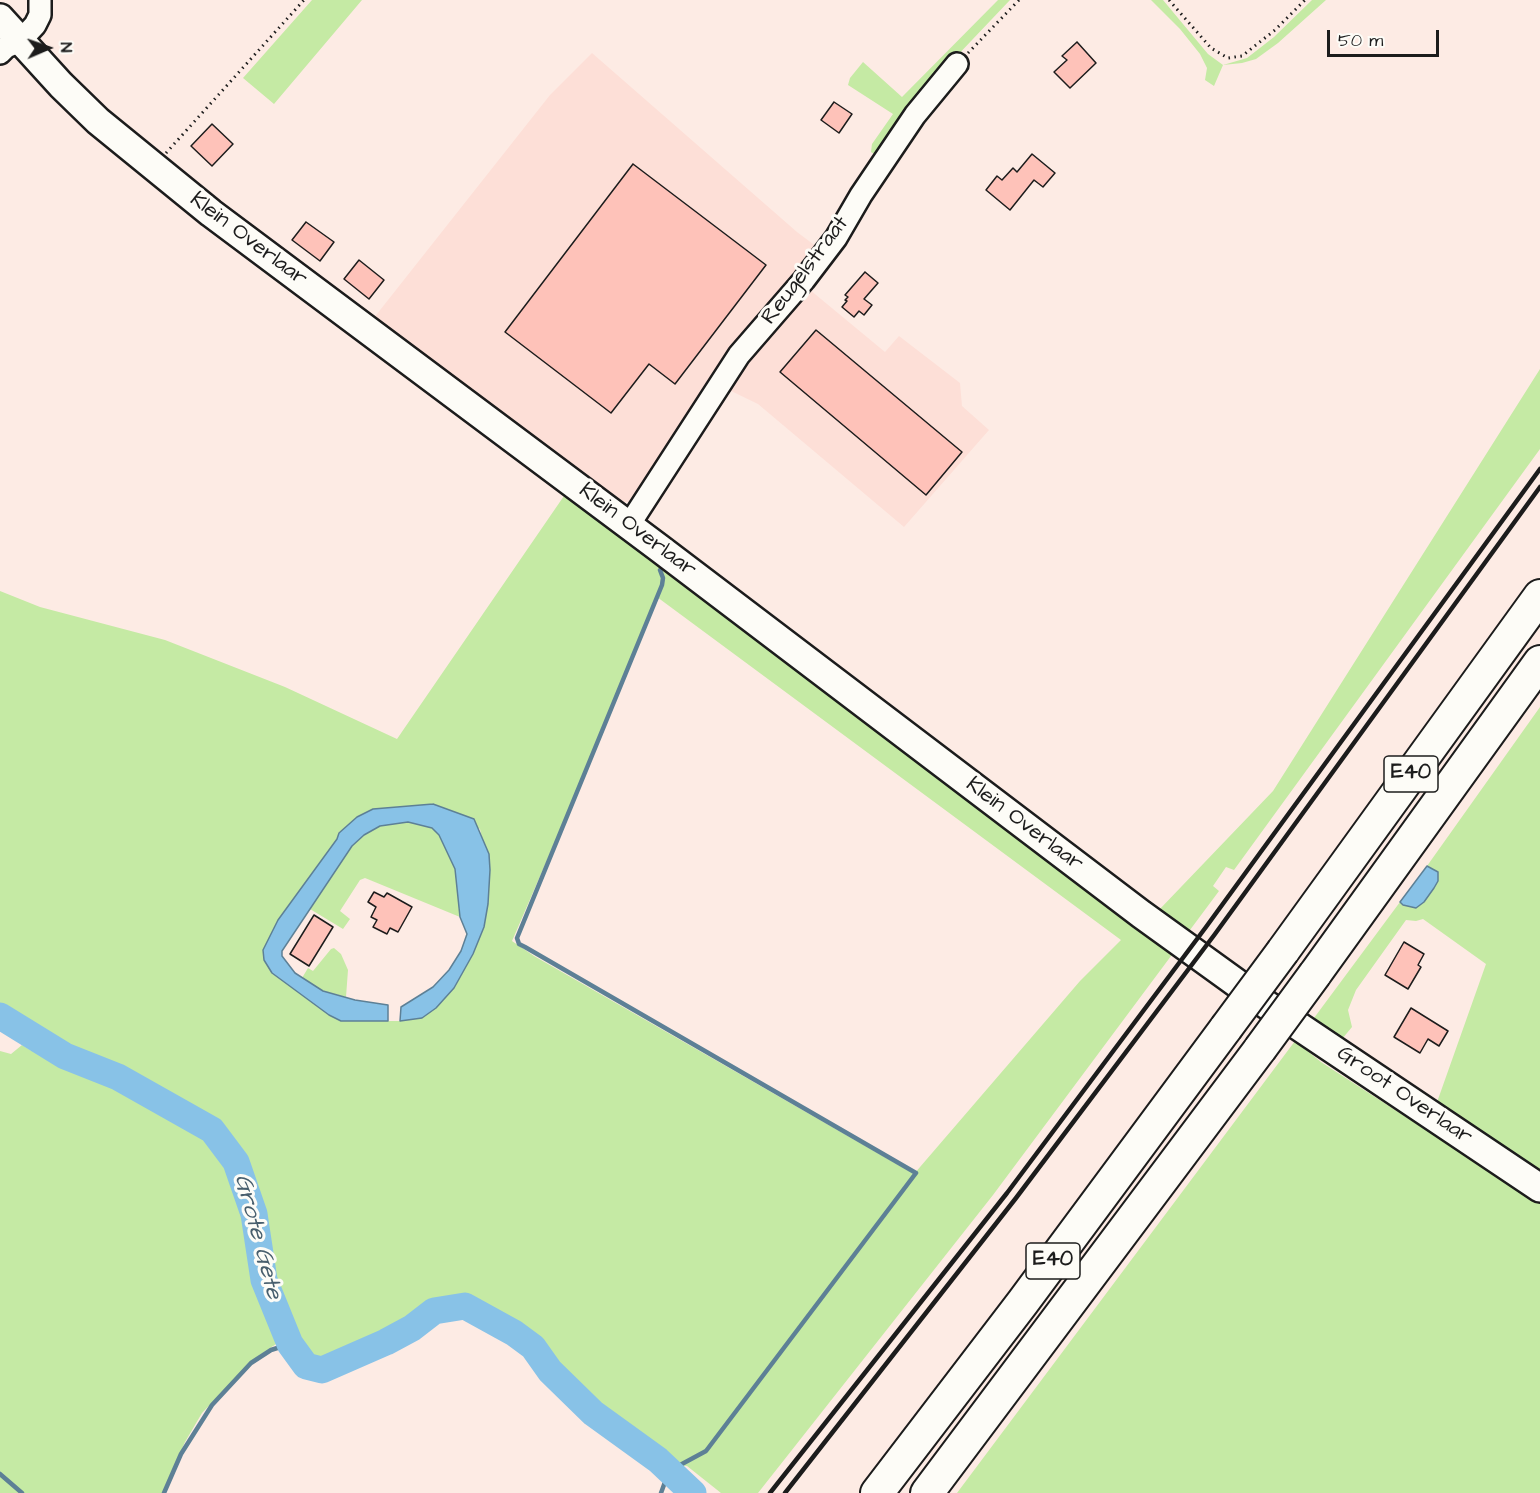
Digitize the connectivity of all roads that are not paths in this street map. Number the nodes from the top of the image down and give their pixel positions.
1 (40, 0) edge
2 (0, 18) edge
3 (10, 47) edge
4 (957, 64) road end
5 (629, 525) junction
6 (1540, 596) edge
7 (1540, 662) edge
8 (1268, 1005) joint
9 (1540, 1188) edge
10 (877, 1493) edge
11 (927, 1493) edge

1 - 3 street
2 - 3 main road, Klein Overlaar
3 - 5 main road, Klein Overlaar
4 - 5 street, Reugelstraat
5 - 8 main road, Klein Overlaar
6 - 10 highway, E40, bridge
7 - 11 highway, E40, bridge
8 - 9 main road, Groot Overlaar

